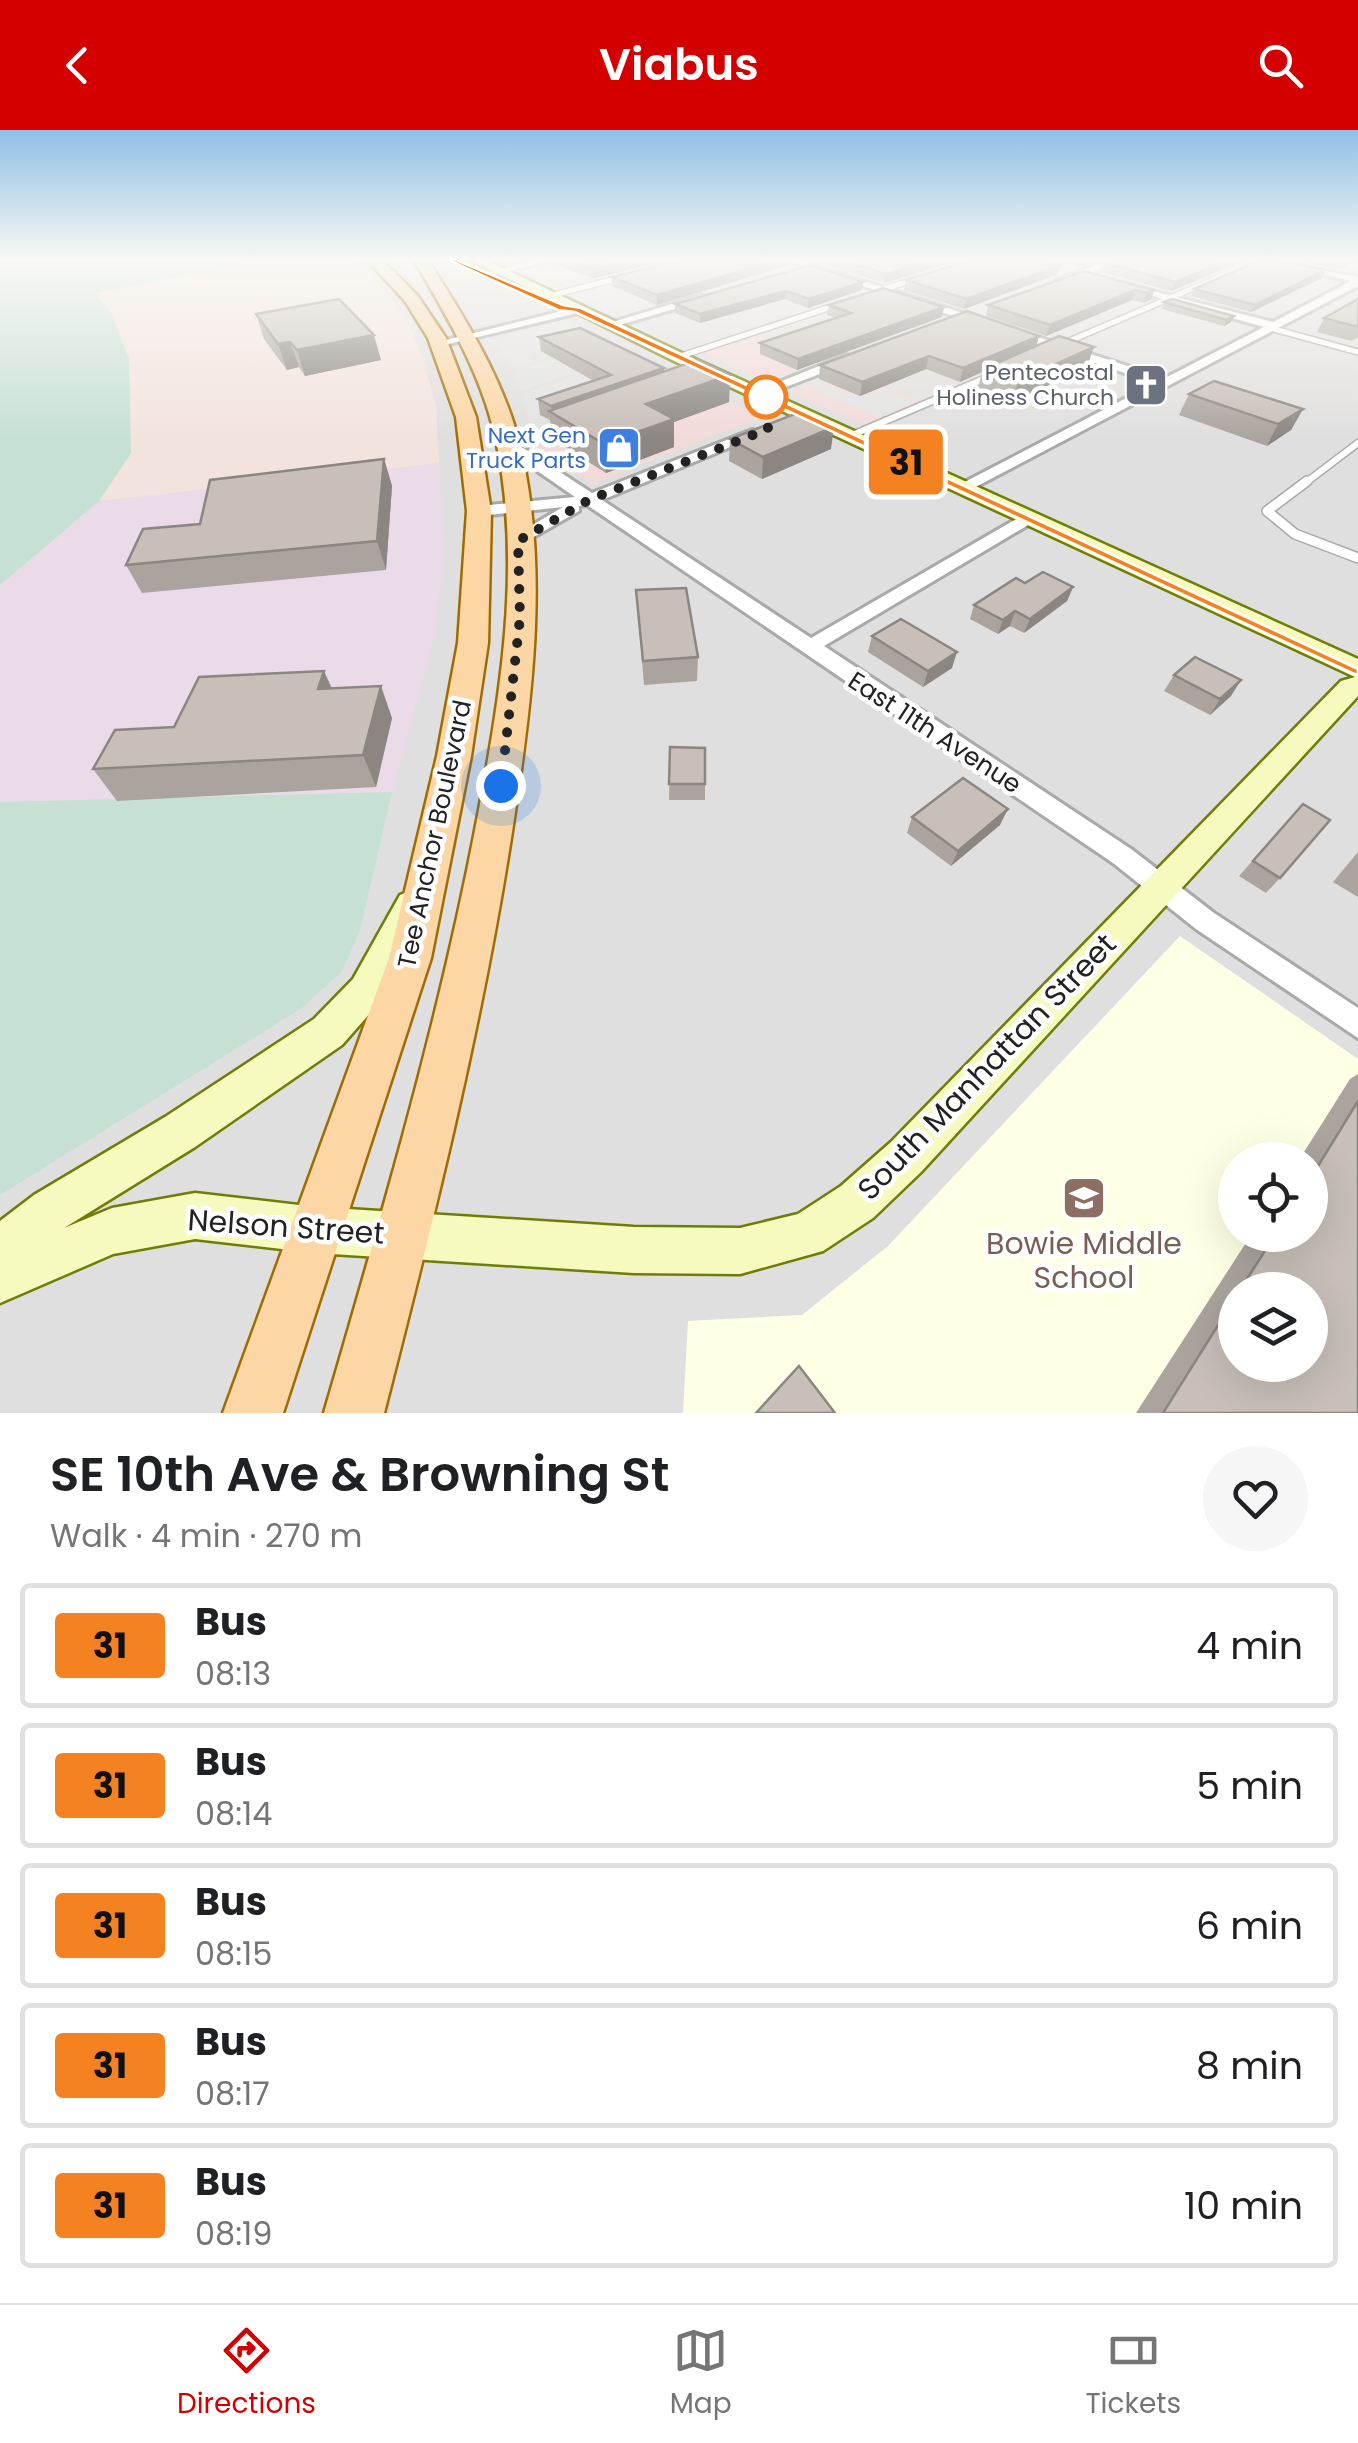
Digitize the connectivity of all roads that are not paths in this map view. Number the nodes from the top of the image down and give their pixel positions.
1 (431, 320) edge
2 (445, 320) edge
3 (539, 320) edge
4 (598, 320) edge
5 (627, 320) edge
6 (791, 320) edge
7 (954, 320) edge
8 (976, 320) edge
9 (1121, 320) edge
10 (1247, 320) edge
11 (1285, 320) edge
12 (946, 323) edge
13 (609, 325) junction
14 (1272, 327) junction
15 (454, 341) junction
16 (1057, 347) junction
17 (1358, 352) edge
18 (1040, 354) edge
19 (858, 355) edge
20 (678, 357) junction
21 (1005, 369) edge
22 (1165, 382) junction
23 (756, 393) junction
24 (583, 419) edge
25 (768, 429) edge
26 (850, 436) junction
27 (1358, 443) edge
28 (509, 445) junction
29 (964, 488) junction
30 (589, 500) junction
31 (479, 511) junction
32 (1029, 518) junction
33 (518, 524) junction
34 (1358, 558) edge
35 (807, 648) junction
36 (1358, 669) edge
37 (1358, 685) edge
38 (423, 885) junction
39 (1162, 887) junction
40 (1358, 1024) edge
41 (316, 1230) junction
42 (403, 1234) junction
43 (0, 1250) edge
44 (0, 1278) edge
45 (253, 1413) edge
46 (354, 1413) edge

1 - 15 main road, Tee Anchor Boulevard
2 - 15 main road, Tee Anchor Boulevard
3 - 15 street
4 - 13 main road
5 - 13 street
6 - 20 lane
7 - 12 street
8 - 16 street
9 - 16 lane
10 - 14 street
11 - 14 street
13 - 20 main road
14 - 17 lane
14 - 22 street
15 - 28 main road, Tee Anchor Boulevard
15 - 31 main road, Tee Anchor Boulevard
16 - 18 lane
16 - 22 street
19 - 23 street
20 - 23 main road
21 - 26 lane
22 - 29 street
23 - 26 main road
24 - 28 lane
25 - 30 street
26 - 29 main road
27 - 34 lane
28 - 30 street, East 11th Avenue
28 - 33 main road, Tee Anchor Boulevard
29 - 32 main road
30 - 33 street
30 - 33 street
30 - 35 street, East 11th Avenue
31 - 33 street
31 - 38 main road, Tee Anchor Boulevard
32 - 35 street
32 - 36 main road
33 - 42 main road, Tee Anchor Boulevard
35 - 39 street, East 11th Avenue
37 - 39 main road, South Manhattan Street
38 - 41 main road, Tee Anchor Boulevard
38 - 43 main road
39 - 40 street, East 11th Avenue
39 - 42 main road, South Manhattan Street
41 - 42 main road, Nelson Street
41 - 44 main road, Nelson Street
41 - 45 main road, Tee Anchor Boulevard
42 - 46 main road, Tee Anchor Boulevard

